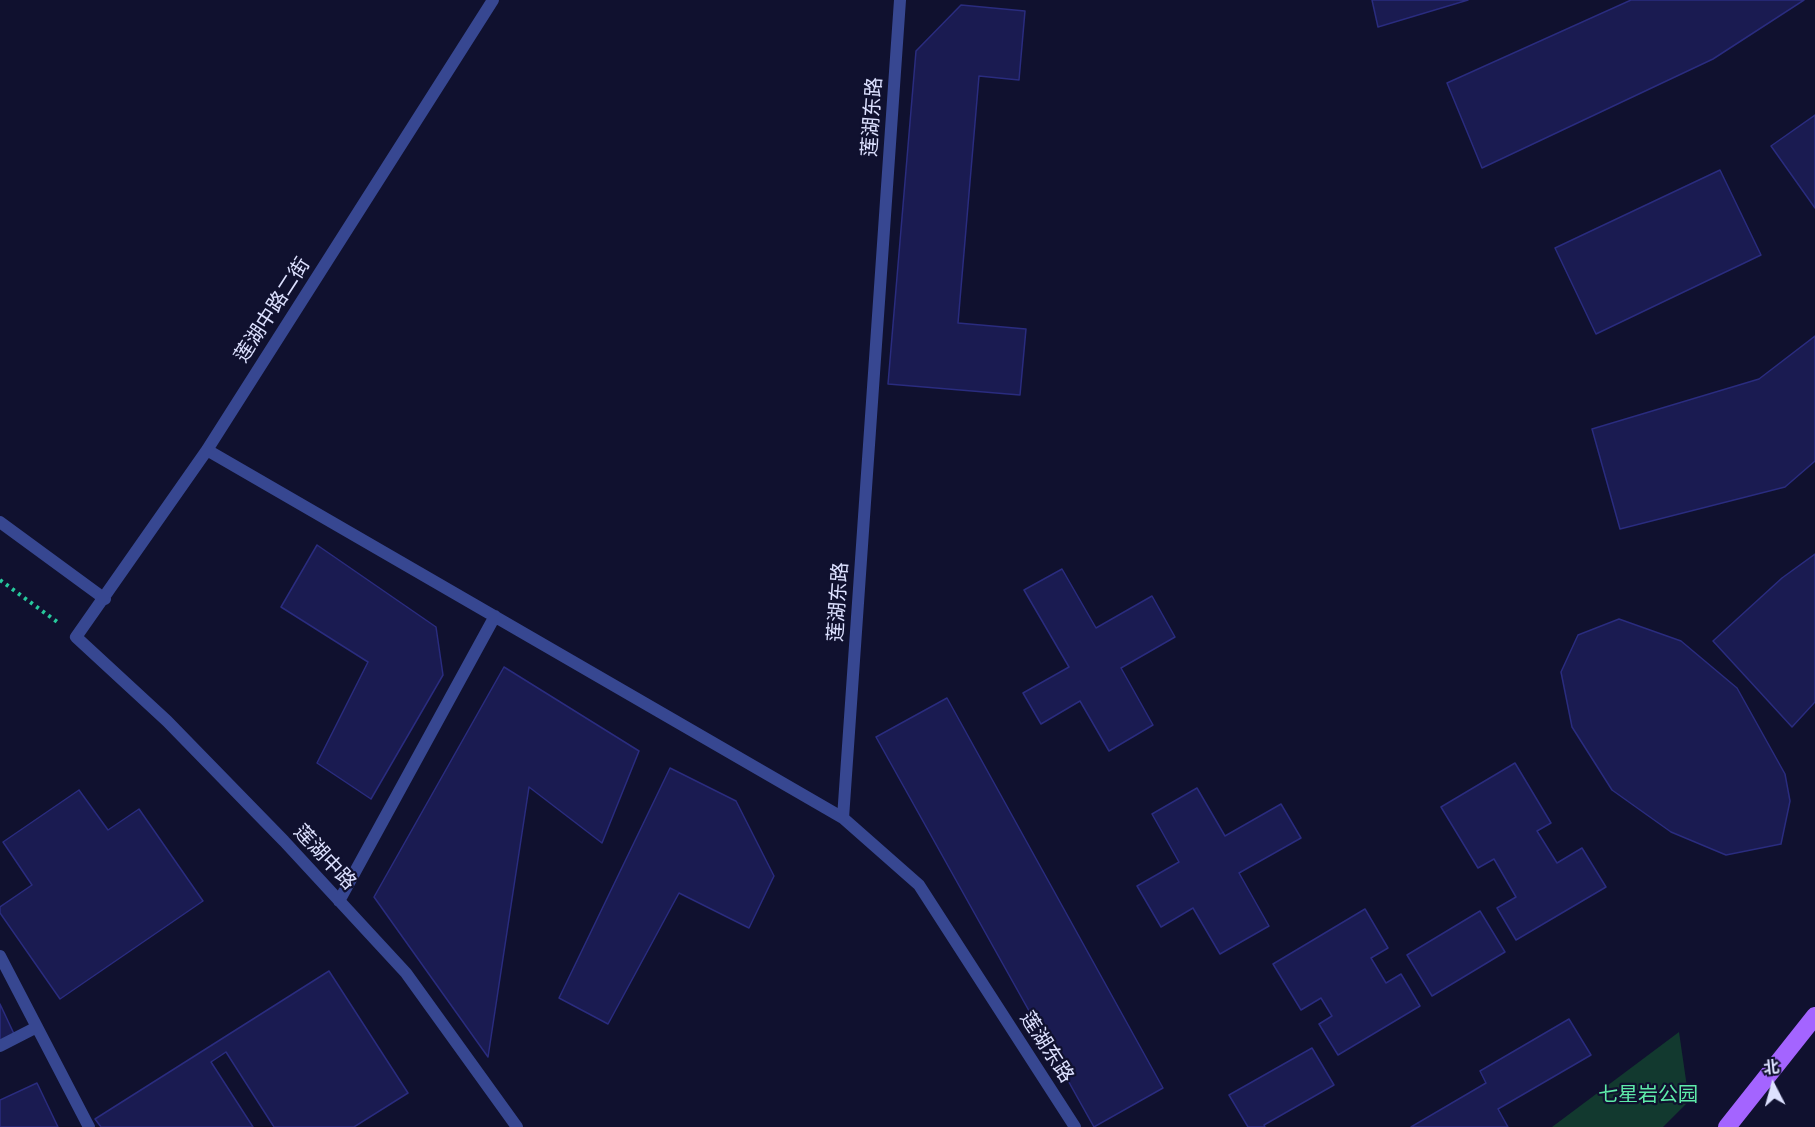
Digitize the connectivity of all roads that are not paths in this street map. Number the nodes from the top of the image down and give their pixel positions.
1 (493, 0) edge
2 (900, 0) edge
3 (207, 450) junction
4 (0, 522) edge
5 (105, 599) junction
6 (495, 616) junction
7 (76, 637) joint
8 (843, 818) junction
9 (339, 901) junction
10 (0, 956) edge
11 (1815, 1016) edge
12 (37, 1027) junction
13 (0, 1046) edge
14 (89, 1127) edge
15 (517, 1127) edge
16 (1076, 1127) edge
17 (1727, 1127) edge

1 - 3 street, 莲湖中路二街
2 - 8 street, 莲湖东路
3 - 5 street, 莲湖中路二街
3 - 6 street
4 - 5 street
5 - 7 street, 莲湖中路二街
6 - 8 street
6 - 9 street
7 - 9 street, 莲湖中路
8 - 16 street, 莲湖东路
9 - 15 street, 莲湖中路
10 - 12 street
11 - 17 main road
12 - 13 street
12 - 14 street

